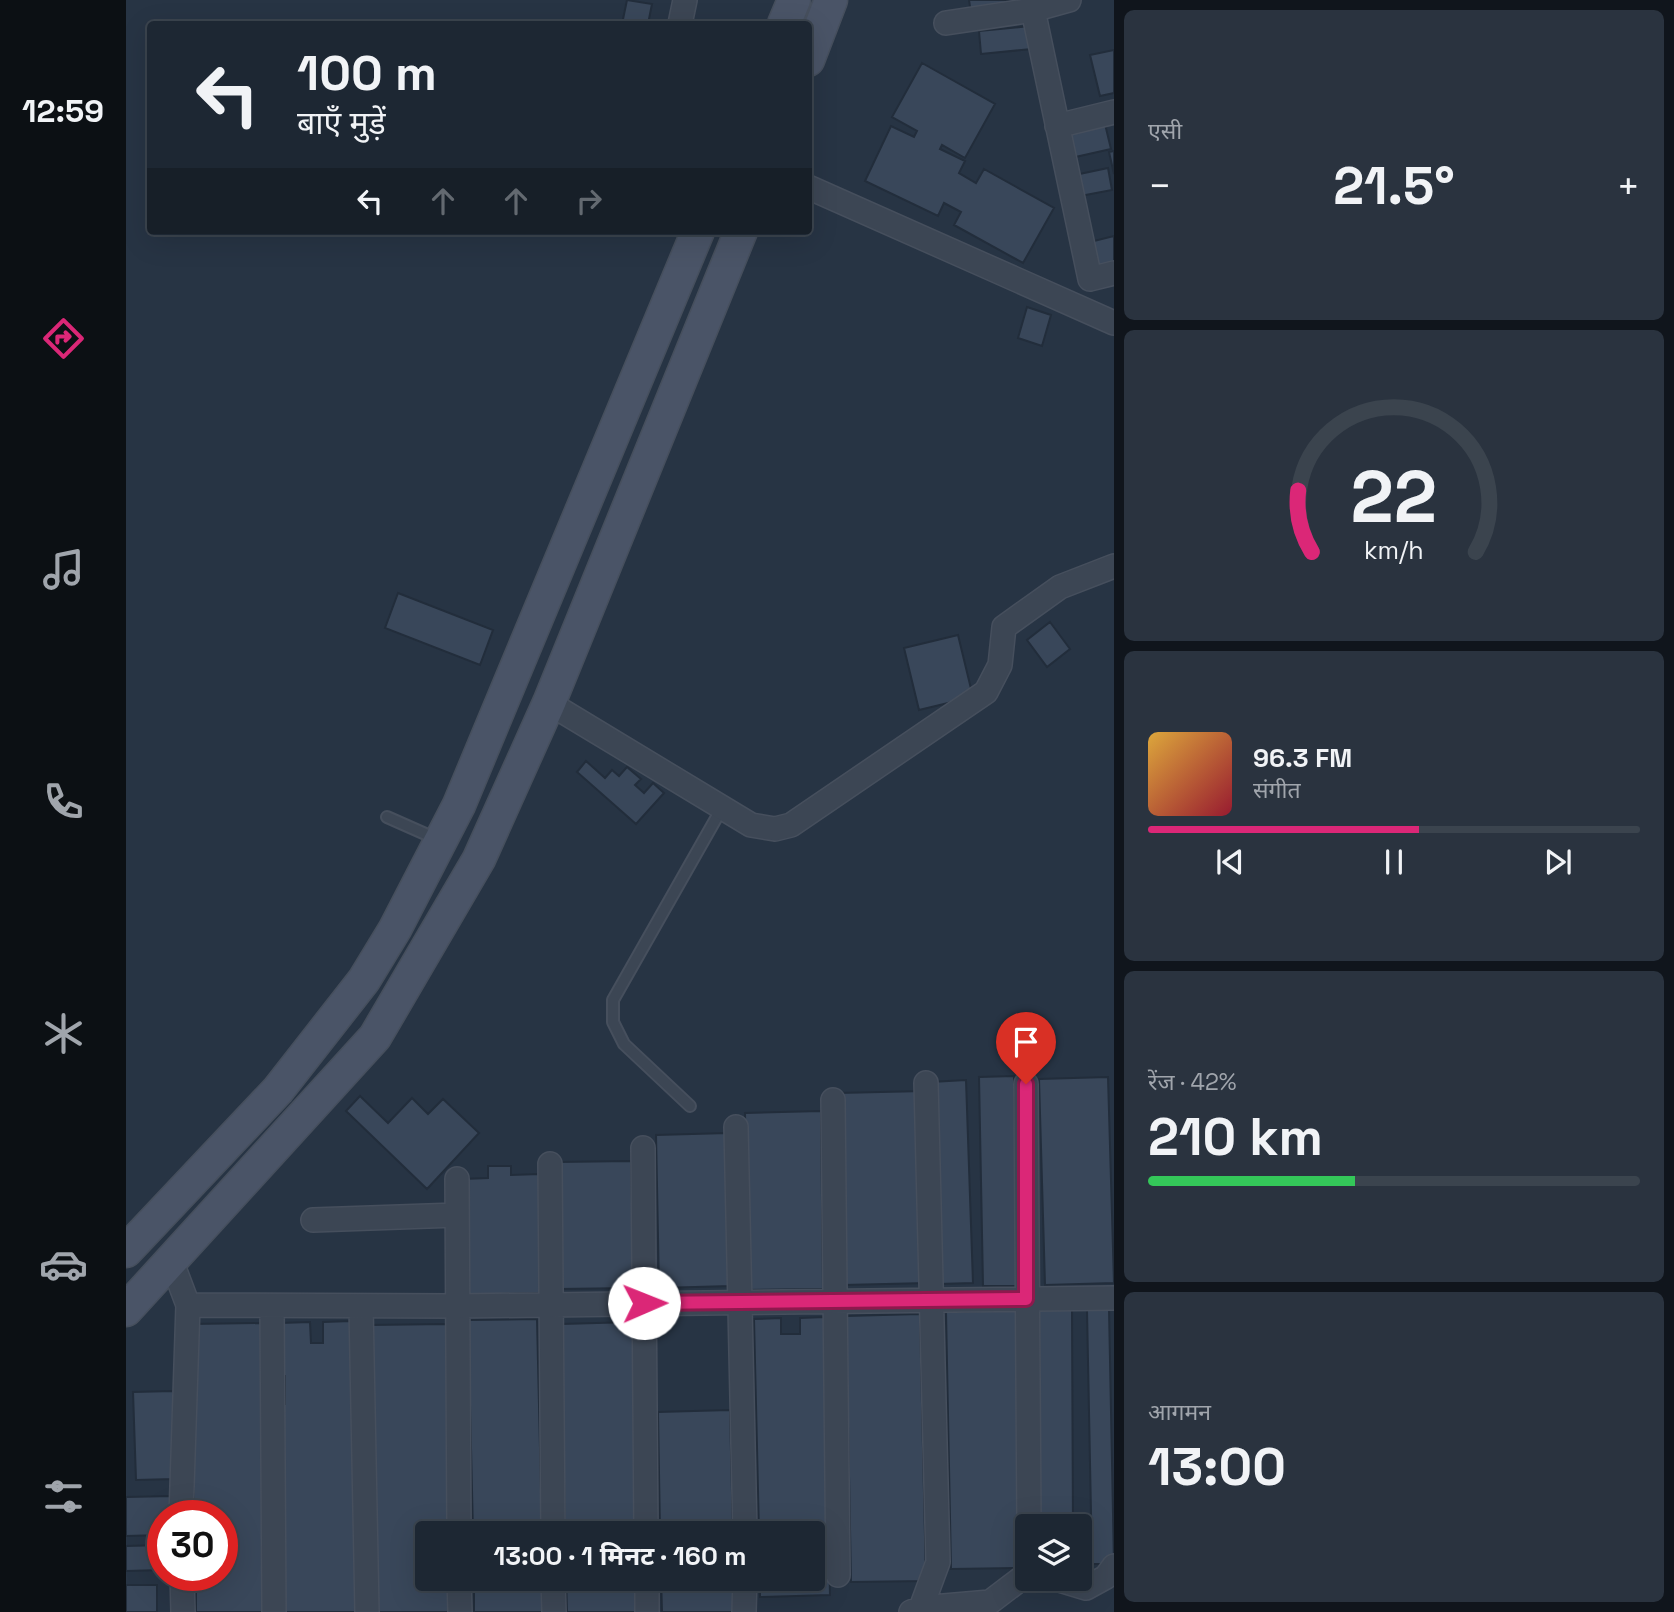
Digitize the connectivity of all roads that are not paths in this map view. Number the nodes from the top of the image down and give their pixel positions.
1 (685, 0) edge
2 (794, 0) edge
3 (831, 0) edge
4 (1069, 0) edge
5 (1033, 10) junction
6 (681, 21) edge
7 (785, 21) edge
8 (946, 23) dead end
9 (812, 50) edge
10 (1114, 112) edge
11 (1057, 126) junction
12 (812, 189) edge
13 (696, 235) edge
14 (739, 235) edge
15 (1114, 273) edge
16 (1114, 323) edge
17 (1114, 566) edge
18 (549, 703) junction
19 (722, 808) junction
20 (387, 817) dead end
21 (440, 841) junction
22 (926, 1083) dead end
23 (1026, 1084) dead end
24 (833, 1100) dead end
25 (690, 1106) dead end
26 (736, 1127) dead end
27 (643, 1148) dead end
28 (550, 1164) dead end
29 (457, 1179) dead end
30 (457, 1215) junction
31 (313, 1220) dead end
32 (126, 1251) edge
33 (172, 1260) junction
34 (1114, 1298) edge
35 (1026, 1299) junction
36 (933, 1300) junction
37 (834, 1301) junction
38 (741, 1302) junction
39 (644, 1303) junction
40 (551, 1304) junction
41 (188, 1305) junction
42 (272, 1306) junction
43 (361, 1306) junction
44 (458, 1306) junction
45 (126, 1310) edge
46 (182, 1500) edge
47 (1029, 1514) edge
48 (459, 1521) edge
49 (553, 1521) edge
50 (646, 1521) edge
51 (744, 1521) edge
52 (1111, 1573) edge
53 (838, 1575) dead end
54 (1015, 1583) edge
55 (1092, 1584) edge
56 (182, 1591) edge
57 (459, 1591) edge
58 (553, 1591) edge
59 (647, 1591) edge
60 (745, 1591) edge
61 (916, 1610) edge
62 (183, 1612) edge
63 (274, 1612) edge
64 (367, 1612) edge
65 (460, 1612) edge
66 (554, 1612) edge
67 (647, 1612) edge
68 (744, 1612) edge

1 - 6 street
2 - 7 street
3 - 9 street
4 - 5 street
5 - 8 street
5 - 11 street
10 - 11 street
11 - 15 street
12 - 16 street
13 - 21 street
14 - 18 street
17 - 19 street
18 - 19 street
18 - 33 street
19 - 25 lane
20 - 21 lane
21 - 32 street
22 - 36 street
23 - 35 street
24 - 37 street
26 - 38 street
27 - 39 street
28 - 40 street
29 - 30 street
30 - 31 street
30 - 44 street
33 - 41 street
33 - 45 street
34 - 35 street
35 - 36 street
35 - 47 street
36 - 37 street
36 - 61 street
37 - 38 street
37 - 53 street
38 - 39 street
38 - 51 street
39 - 40 street
39 - 50 street
40 - 44 street
40 - 49 street
41 - 42 street
41 - 46 street
42 - 43 street
42 - 63 street
43 - 44 street
43 - 64 street
44 - 48 street
52 - 55 street
54 - 61 street
56 - 62 street
57 - 65 street
58 - 66 street
59 - 67 street
60 - 68 street

